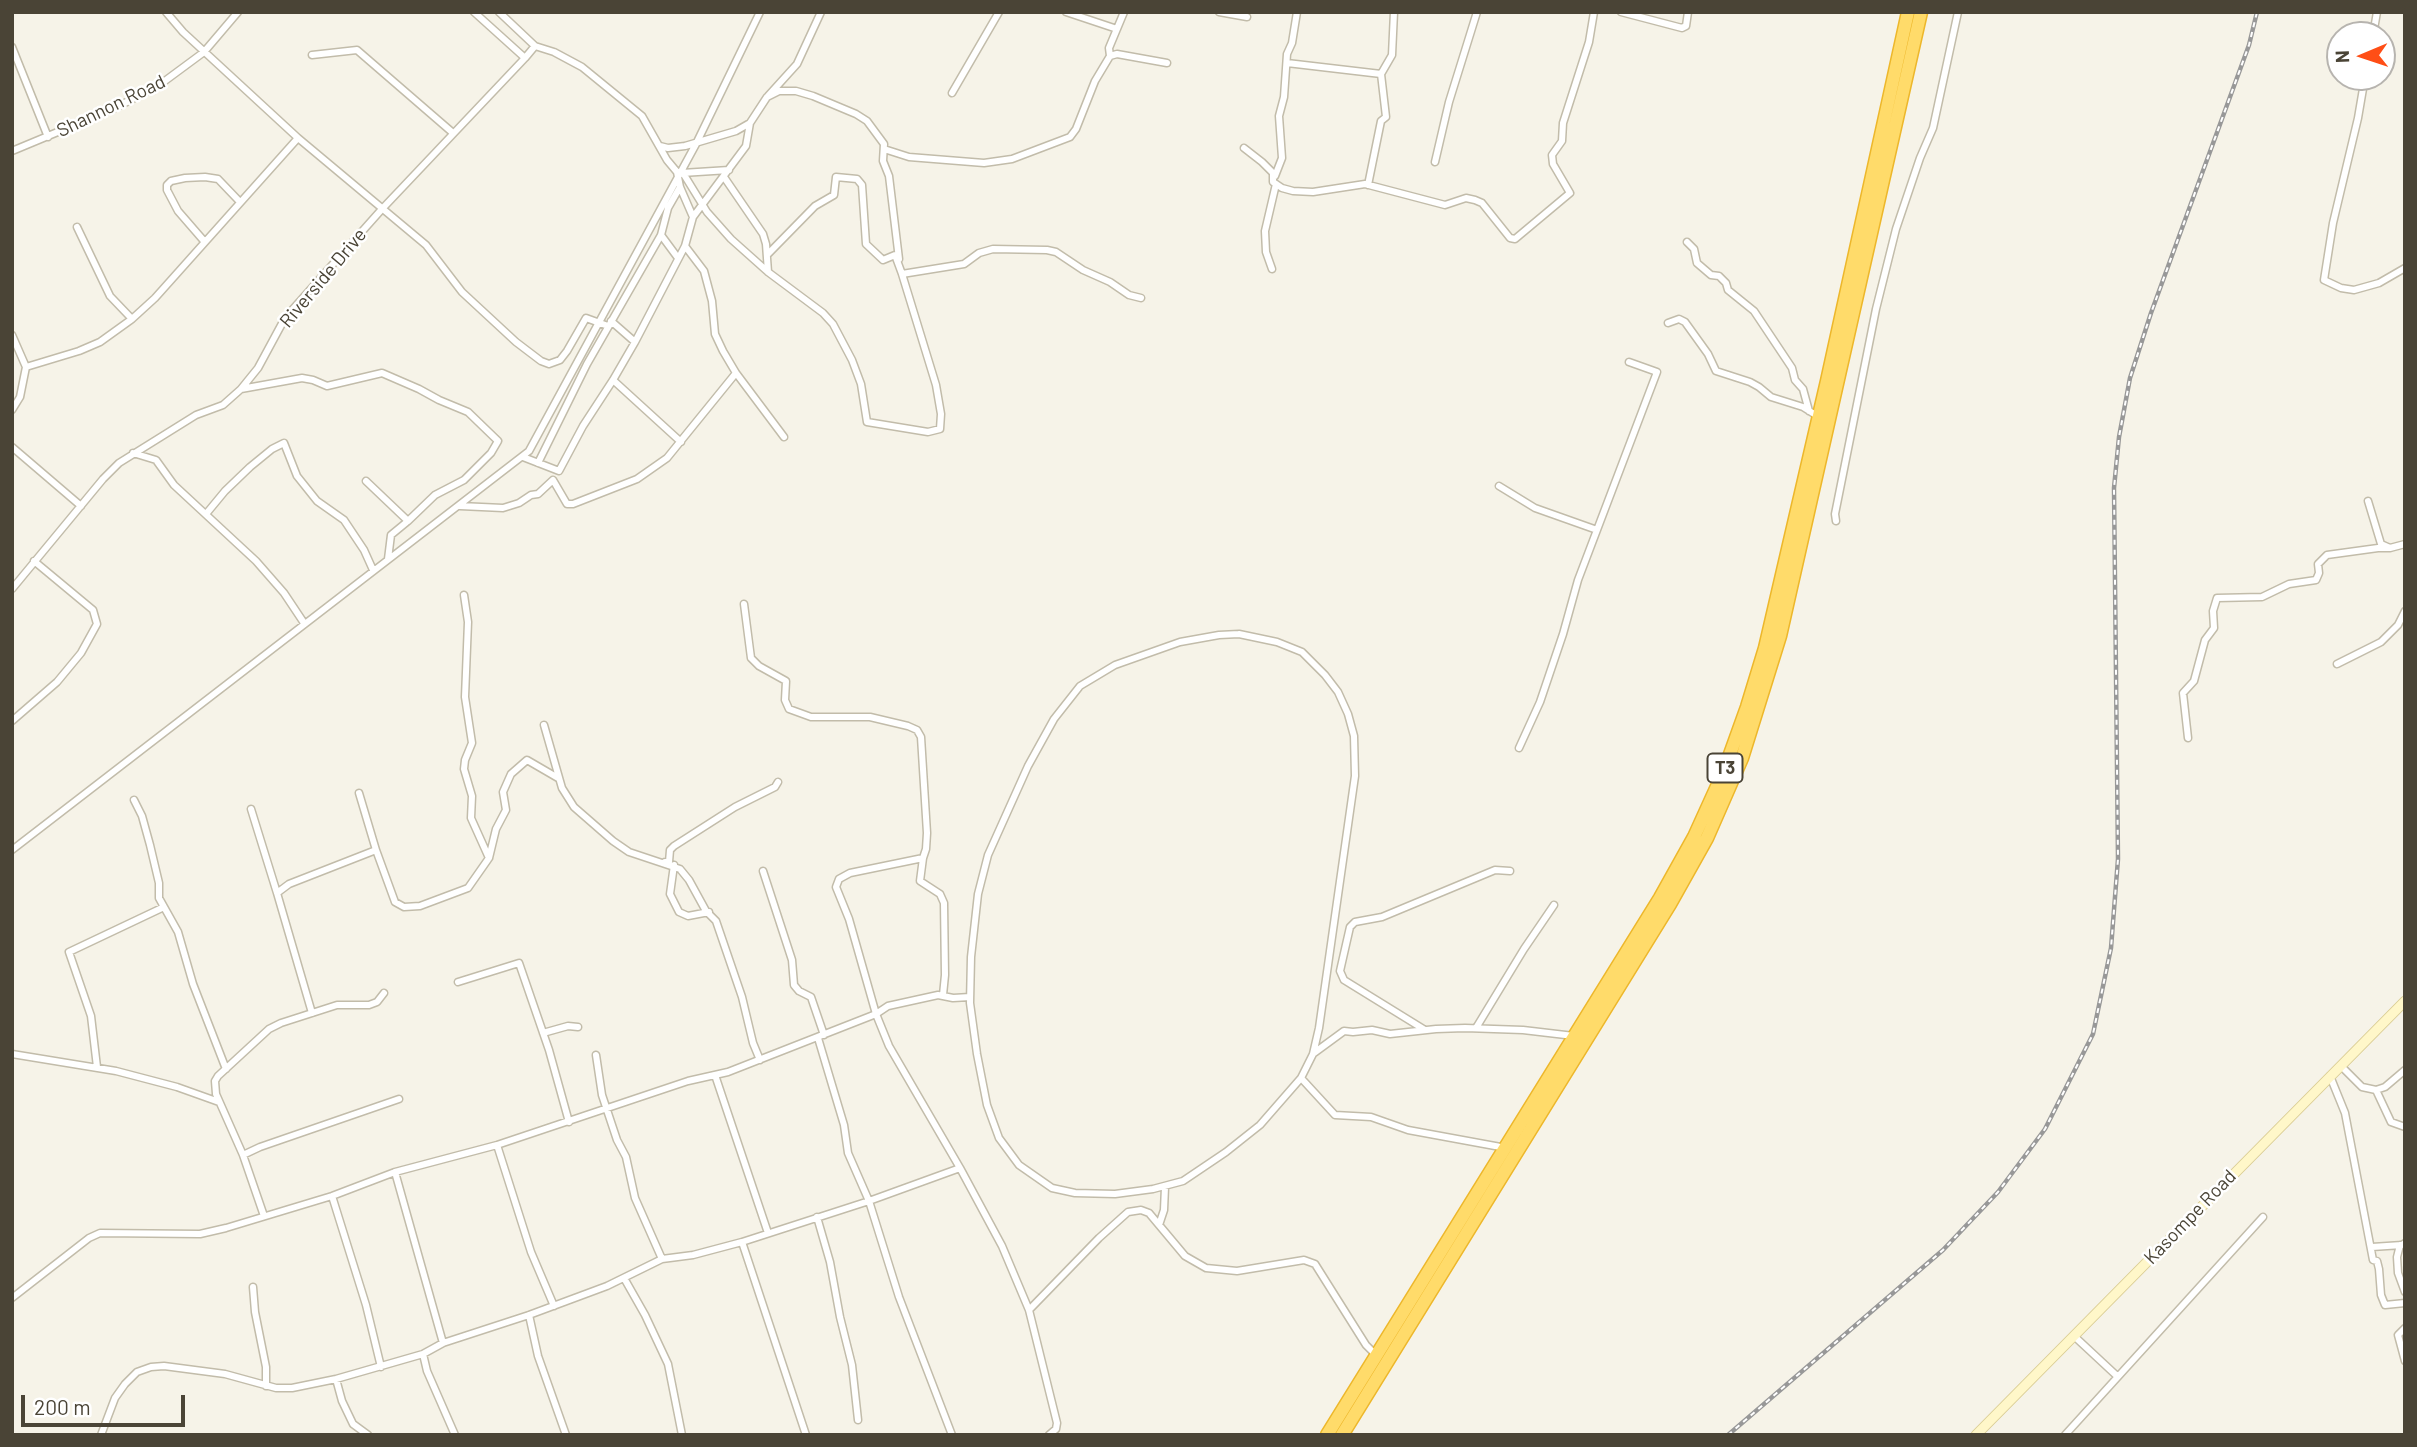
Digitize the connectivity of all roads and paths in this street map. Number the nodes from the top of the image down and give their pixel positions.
1 (166, 12) edge
2 (238, 12) edge
3 (474, 12) edge
4 (499, 12) edge
5 (760, 12) edge
6 (821, 12) edge
7 (999, 12) edge
8 (1066, 12) edge
9 (1124, 12) edge
10 (1220, 12) edge
11 (1297, 12) edge
12 (1394, 12) edge
13 (1477, 12) edge
14 (1594, 12) edge
15 (1621, 12) edge
16 (1688, 12) edge
17 (1908, 12) edge
18 (1921, 12) edge
19 (1958, 12) edge
20 (1247, 17) dead end
21 (1117, 29) junction
22 (535, 46) junction
23 (12, 47) edge
24 (204, 52) junction
25 (312, 55) dead end
26 (1110, 55) junction
27 (525, 58) junction
28 (1167, 63) dead end
29 (1287, 63) junction
30 (1381, 74) junction
31 (2362, 91) edge
32 (952, 93) dead end
33 (767, 97) junction
34 (750, 123) junction
35 (453, 133) junction
36 (48, 136) junction
37 (298, 138) junction
38 (696, 144) junction
39 (660, 146) junction
40 (1244, 148) dead end
41 (884, 149) junction
42 (12, 150) edge
43 (1435, 162) dead end
44 (729, 170) junction
45 (680, 174) junction
46 (724, 177) junction
47 (1275, 183) junction
48 (1368, 185) junction
49 (680, 187) junction
50 (240, 202) junction
51 (703, 206) junction
52 (382, 209) junction
53 (693, 217) junction
54 (77, 227) dead end
55 (661, 235) junction
56 (204, 241) junction
57 (1687, 242) dead end
58 (685, 246) junction
59 (767, 255) junction
60 (678, 258) junction
61 (2405, 268) edge
62 (1272, 269) dead end
63 (768, 272) junction
64 (901, 273) junction
65 (1141, 299) dead end
66 (132, 319) junction
67 (600, 321) junction
68 (610, 323) junction
69 (1668, 323) dead end
70 (12, 334) edge
71 (635, 342) junction
72 (1629, 362) dead end
73 (26, 367) junction
74 (736, 373) junction
75 (614, 380) junction
76 (241, 389) junction
77 (12, 410) edge
78 (1814, 414) junction
79 (784, 437) dead end
80 (681, 442) junction
81 (12, 447) edge
82 (133, 453) junction
83 (523, 457) junction
84 (538, 463) junction
85 (366, 481) dead end
86 (1499, 486) dead end
87 (2368, 501) dead end
88 (80, 506) junction
89 (460, 506) junction
90 (206, 514) junction
91 (408, 521) junction
92 (1836, 521) dead end
93 (1597, 530) junction
94 (2405, 544) edge
95 (2390, 548) junction
96 (388, 559) junction
97 (34, 561) junction
98 (373, 570) junction
99 (12, 589) edge
100 (464, 595) dead end
101 (744, 604) dead end
102 (2405, 611) edge
103 (304, 623) junction
104 (2337, 664) dead end
105 (12, 721) edge
106 (544, 725) dead end
107 (2188, 738) dead end
108 (1519, 748) dead end
109 (558, 778) junction
110 (778, 782) dead end
111 (359, 793) dead end
112 (134, 800) dead end
113 (251, 809) dead end
114 (12, 850) edge
115 (376, 850) junction
116 (489, 858) junction
117 (923, 858) junction
118 (663, 863) junction
119 (674, 865) junction
120 (762, 871) dead end
121 (1510, 871) dead end
122 (277, 893) junction
123 (1554, 905) dead end
124 (164, 906) junction
125 (708, 913) junction
126 (458, 982) dead end
127 (384, 993) dead end
128 (943, 995) junction
129 (970, 997) junction
130 (2405, 1001) edge
131 (312, 1013) junction
132 (876, 1014) junction
133 (578, 1027) dead end
134 (1476, 1028) junction
135 (1425, 1030) junction
136 (543, 1033) junction
137 (821, 1036) junction
138 (1576, 1036) junction
139 (12, 1054) edge
140 (1313, 1054) junction
141 (596, 1055) dead end
142 (760, 1060) junction
143 (2341, 1066) junction
144 (97, 1067) junction
145 (226, 1069) junction
146 (2405, 1070) edge
147 (715, 1075) junction
148 (2330, 1076) junction
149 (1301, 1078) junction
150 (2376, 1090) junction
151 (399, 1099) dead end
152 (219, 1102) junction
153 (607, 1110) junction
154 (569, 1122) junction
155 (2405, 1127) edge
156 (497, 1145) junction
157 (1506, 1149) junction
158 (243, 1155) junction
159 (960, 1168) junction
160 (395, 1172) junction
161 (1165, 1186) junction
162 (332, 1196) junction
163 (869, 1201) junction
164 (264, 1216) junction
165 (817, 1216) junction
166 (2263, 1217) dead end
167 (1159, 1225) junction
168 (768, 1233) junction
169 (743, 1242) junction
170 (2402, 1244) edge
171 (2372, 1247) junction
172 (662, 1259) junction
173 (624, 1278) junction
174 (253, 1287) dead end
175 (2405, 1292) edge
176 (12, 1298) edge
177 (2405, 1303) edge
178 (554, 1306) junction
179 (1029, 1310) junction
180 (529, 1315) junction
181 (2405, 1328) edge
182 (2074, 1336) junction
183 (443, 1343) junction
184 (423, 1353) junction
185 (1375, 1354) junction
186 (2405, 1361) edge
187 (382, 1367) junction
188 (2117, 1376) junction
189 (335, 1379) junction
190 (266, 1386) junction
191 (858, 1420) dead end
192 (360, 1433) edge
193 (101, 1435) edge
194 (368, 1435) edge
195 (455, 1435) edge
196 (566, 1435) edge
197 (682, 1435) edge
198 (806, 1435) edge
199 (952, 1435) edge
200 (1049, 1435) edge
201 (1326, 1435) edge
202 (1342, 1435) edge
203 (1976, 1435) edge
204 (2065, 1435) edge

1 - 24 street
2 - 24 street, Shannon Road
3 - 27 street
4 - 22 street
5 - 38 street
6 - 33 street
7 - 32 street
8 - 21 street
9 - 21 street
10 - 20 street
11 - 29 street
12 - 30 street
13 - 43 street
14 - 48 street
15 - 16 street
17 - 78 highway, T3
18 - 202 highway, T3
19 - 92 street
21 - 26 street
22 - 27 street, Riverside Drive
22 - 39 street
23 - 36 street
24 - 36 street, Shannon Road
24 - 37 street
25 - 35 street
26 - 28 street
26 - 41 street
27 - 35 street, Riverside Drive
29 - 30 street
29 - 47 street
30 - 48 street
31 - 61 street
33 - 34 street
33 - 41 street
34 - 38 street
34 - 44 street
35 - 52 street, Riverside Drive
36 - 42 street, Shannon Road
37 - 50 street
37 - 52 street
38 - 39 street
38 - 45 street
39 - 45 street
40 - 47 street
41 - 64 street
44 - 45 street
44 - 46 street
45 - 49 street
45 - 51 street
45 - 67 street
46 - 51 street
46 - 59 street
47 - 48 street
47 - 62 street
49 - 53 street
49 - 55 street
50 - 56 street
50 - 56 street
51 - 53 street
51 - 63 street
52 - 67 street
52 - 76 street, Riverside Drive
53 - 58 street
54 - 66 street
55 - 60 street
55 - 68 street
56 - 66 street
57 - 78 street
58 - 60 street
58 - 74 street
59 - 63 street
59 - 64 street
60 - 71 street
63 - 64 street
64 - 65 street
66 - 73 street
67 - 68 street
67 - 83 street
68 - 71 street
68 - 84 street
69 - 78 street
70 - 73 street
71 - 75 street
72 - 93 street
73 - 77 street
74 - 79 street
74 - 80 street
75 - 80 street
75 - 84 street
76 - 82 street, Riverside Drive
76 - 91 street
78 - 138 highway, T3
80 - 89 street
81 - 88 street
82 - 88 street, Riverside Drive
82 - 90 street
83 - 84 street
83 - 89 street
85 - 91 street
86 - 93 street
87 - 95 street
88 - 97 street, Riverside Drive
89 - 96 street
90 - 98 street
90 - 103 street
91 - 96 street
93 - 108 street
94 - 95 street
95 - 107 street
96 - 98 street
97 - 99 street, Riverside Drive
97 - 105 street
98 - 103 street
100 - 116 street
101 - 117 street
102 - 104 street
103 - 114 street
106 - 109 street
109 - 116 street
109 - 118 street
110 - 118 street
111 - 115 street
112 - 124 street
113 - 122 street
115 - 116 street
115 - 122 street
117 - 128 street
117 - 132 street
118 - 119 street
119 - 125 street
119 - 125 street
120 - 137 street
121 - 135 street
122 - 131 street
123 - 134 street
124 - 144 street
124 - 145 street
125 - 142 street
126 - 136 street
127 - 131 street
128 - 129 street
128 - 132 street
129 - 140 street
129 - 161 street
130 - 143 street, Kasompe Road
131 - 145 street
132 - 137 street
132 - 159 street
133 - 136 street
134 - 135 street
134 - 138 street
135 - 140 street
136 - 154 street
137 - 142 street
137 - 163 street
138 - 157 highway, T3
139 - 144 street
140 - 149 street
141 - 153 street
142 - 147 street
143 - 148 street, Kasompe Road
143 - 150 street
144 - 152 street
145 - 152 street
146 - 150 street
147 - 153 street
147 - 168 street
148 - 171 street
148 - 182 street, Kasompe Road
149 - 157 street
149 - 161 street
150 - 155 street
151 - 158 street
152 - 158 street
153 - 154 street
153 - 172 street
154 - 156 street
156 - 160 street
156 - 178 street
157 - 185 highway, T3
158 - 164 street
159 - 163 street
159 - 179 street
160 - 162 street
160 - 183 street
161 - 167 street
162 - 164 street
162 - 187 street
163 - 165 street
163 - 199 street
164 - 176 street
165 - 168 street
165 - 191 street
166 - 188 street
167 - 179 street
167 - 185 street
168 - 169 street
169 - 172 street
169 - 198 street
170 - 171 street
170 - 175 street
171 - 177 street
172 - 173 street
173 - 178 street
173 - 197 street
174 - 190 street
178 - 180 street
179 - 200 street
180 - 183 street
180 - 196 street
181 - 186 street
182 - 188 street
182 - 203 street, Kasompe Road
183 - 184 street
184 - 187 street
184 - 195 street
185 - 201 highway, T3
187 - 189 street
188 - 204 street
189 - 190 street
189 - 192 street
190 - 193 street
192 - 194 street

